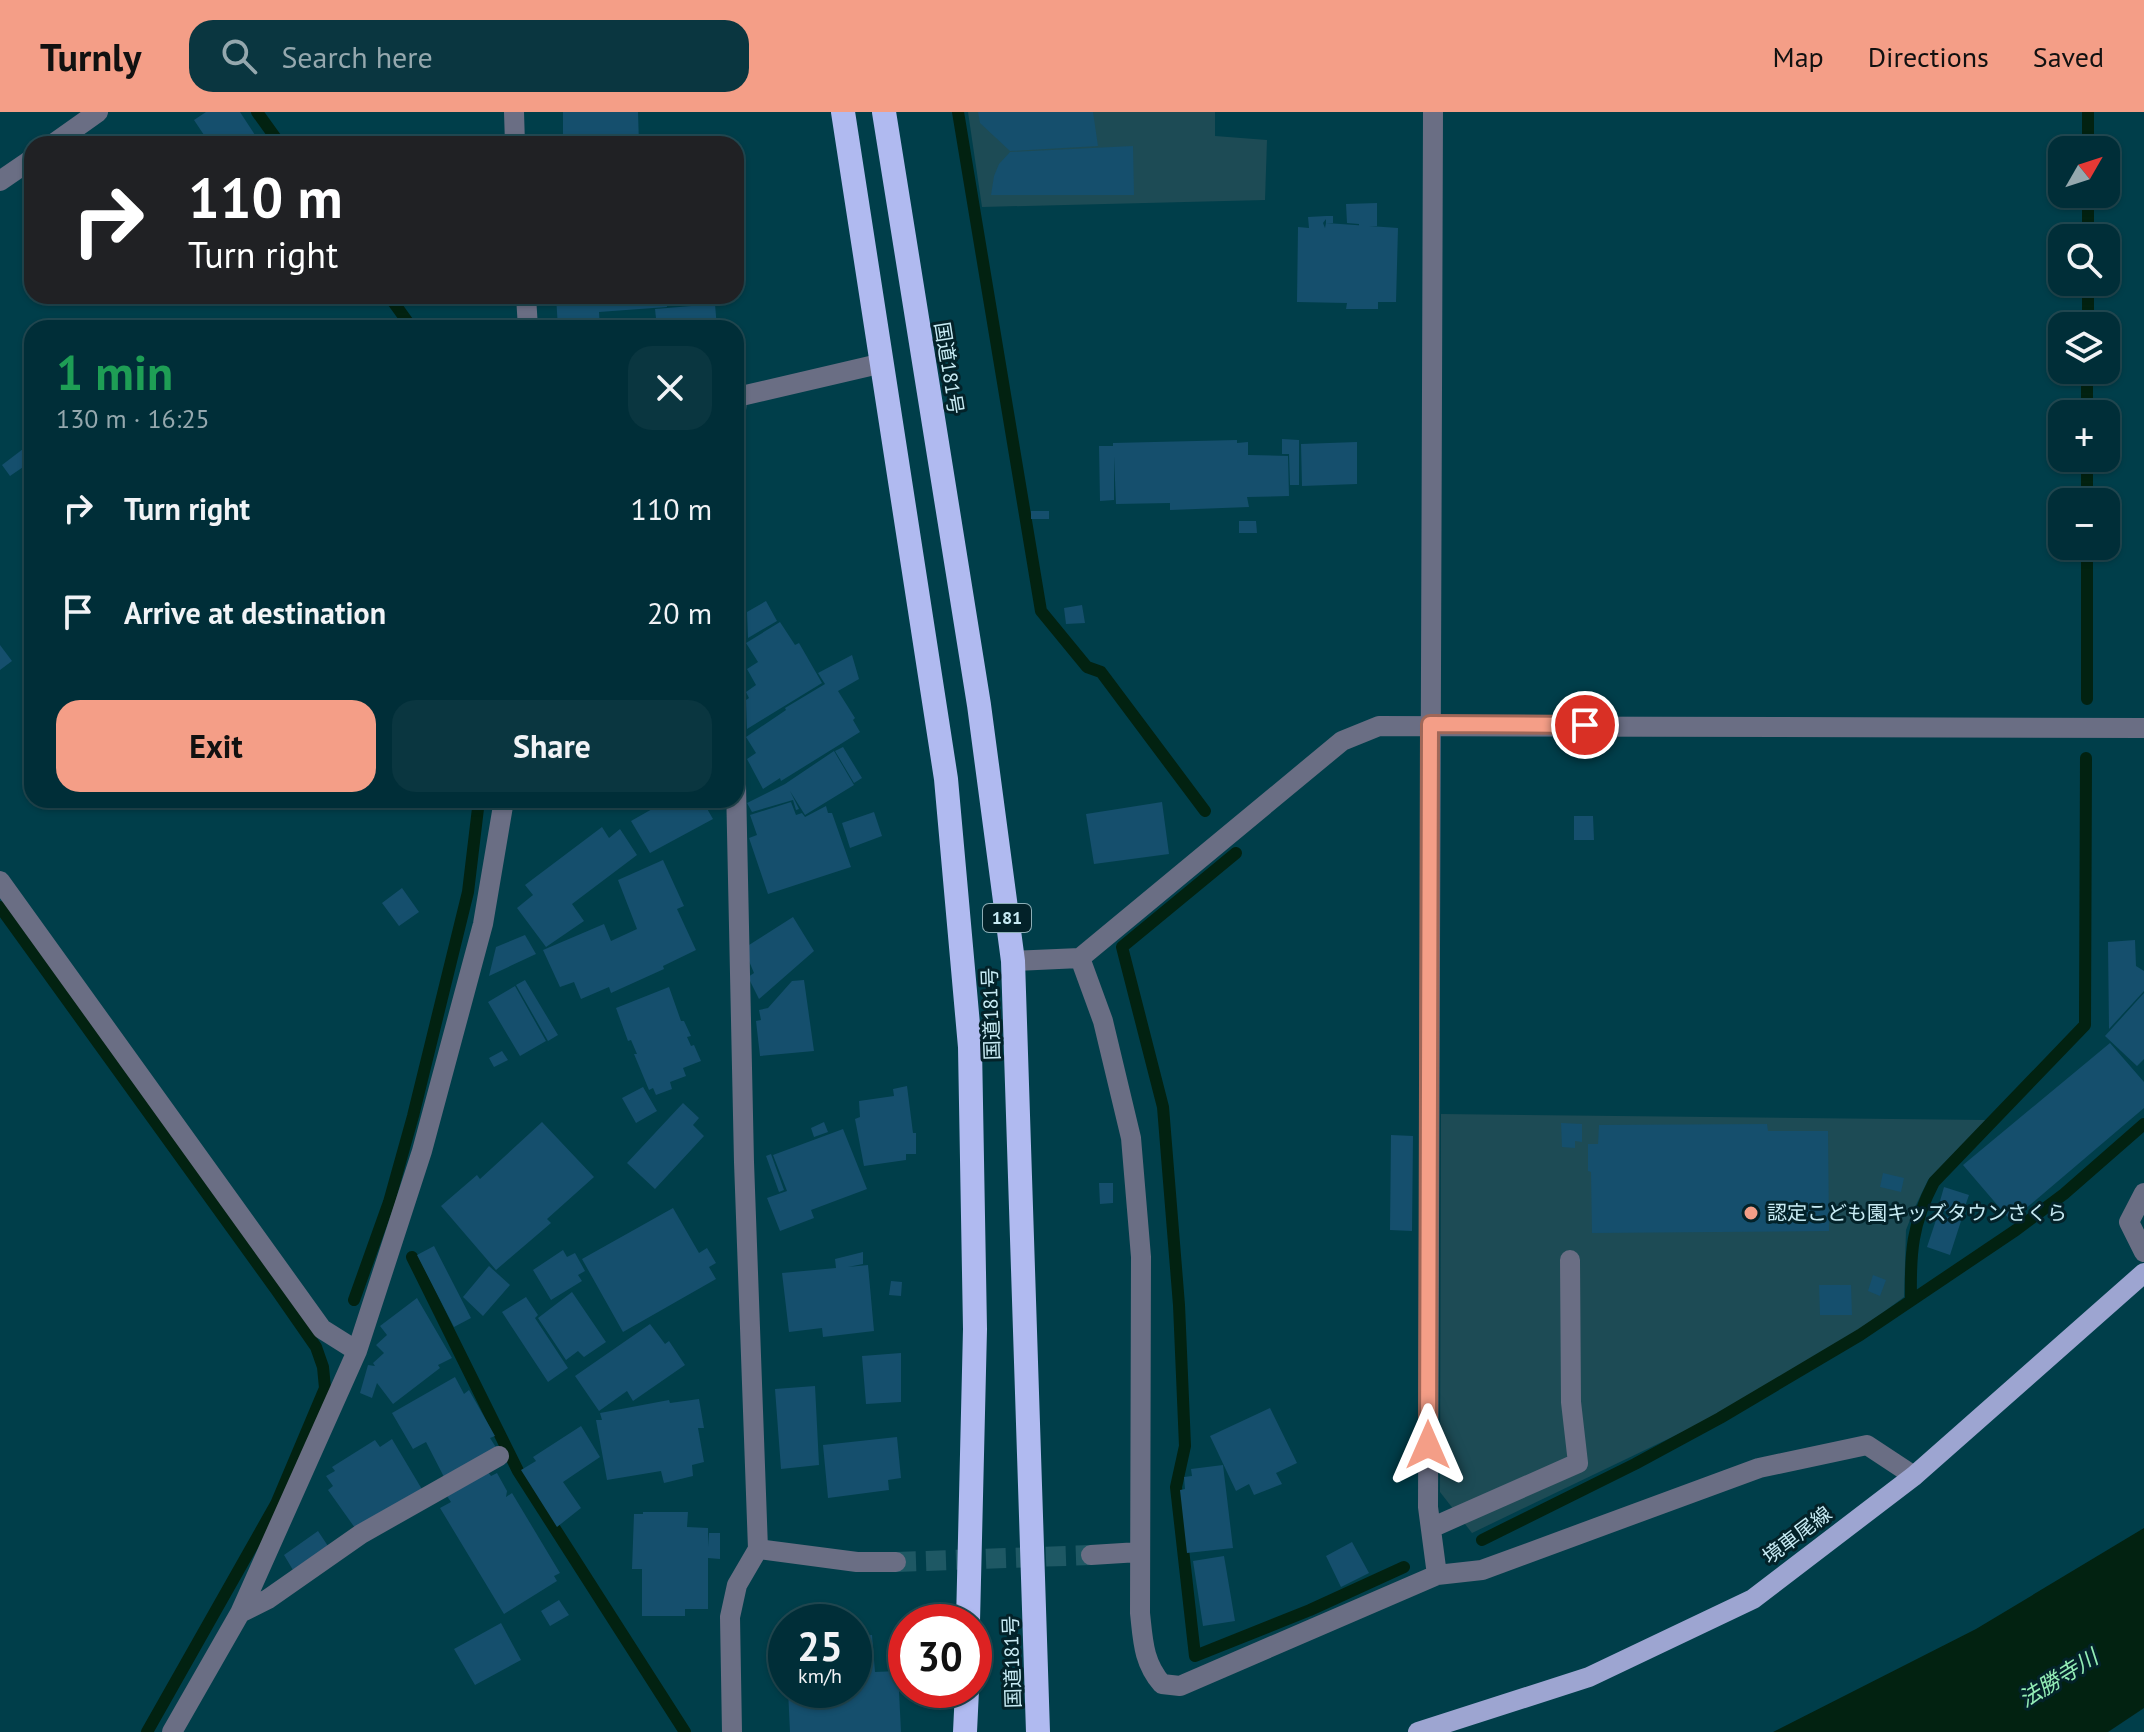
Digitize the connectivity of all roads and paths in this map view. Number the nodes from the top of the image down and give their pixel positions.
1 (98, 112) edge
2 (514, 112) edge
3 (843, 112) edge
4 (884, 112) edge
5 (1433, 112) edge
6 (64, 136) edge
7 (515, 136) edge
8 (24, 164) edge
9 (0, 181) edge
10 (883, 363) junction
11 (744, 395) edge
12 (1430, 724) junction
13 (2144, 728) edge
14 (503, 808) edge
15 (736, 808) edge
16 (0, 881) edge
17 (1080, 958) junction
18 (1013, 961) junction
19 (2144, 1193) edge
20 (2144, 1252) edge
21 (1570, 1260) dead end
22 (2144, 1273) edge
23 (357, 1351) junction
24 (499, 1456) dead end
25 (1914, 1476) junction
26 (1431, 1528) junction
27 (758, 1549) junction
28 (1139, 1552) junction
29 (1091, 1555) tunnel mouth
30 (896, 1562) tunnel mouth
31 (1437, 1575) junction
32 (968, 1604) edge
33 (240, 1613) junction
34 (966, 1708) edge
35 (172, 1732) edge
36 (732, 1732) edge
37 (965, 1732) edge
38 (1038, 1732) edge
39 (1418, 1732) edge

1 - 6 street
2 - 7 street
3 - 10 highway, 国道181号 / 181
4 - 18 highway, 国道181号 / 181
5 - 12 street
8 - 9 street
10 - 11 street
10 - 32 highway, 国道181号 / 181
12 - 13 street
12 - 17 street
12 - 26 street
14 - 23 street
15 - 27 street
16 - 23 street
17 - 18 street
17 - 28 street
18 - 38 highway, 国道181号 / 181
19 - 20 street
21 - 26 street
22 - 25 main road, 境車尾線
23 - 33 street
24 - 33 street
25 - 31 street
25 - 39 main road, 境車尾線
26 - 31 street
27 - 30 street
27 - 36 street
28 - 29 street
28 - 31 street
33 - 35 street
34 - 37 highway

